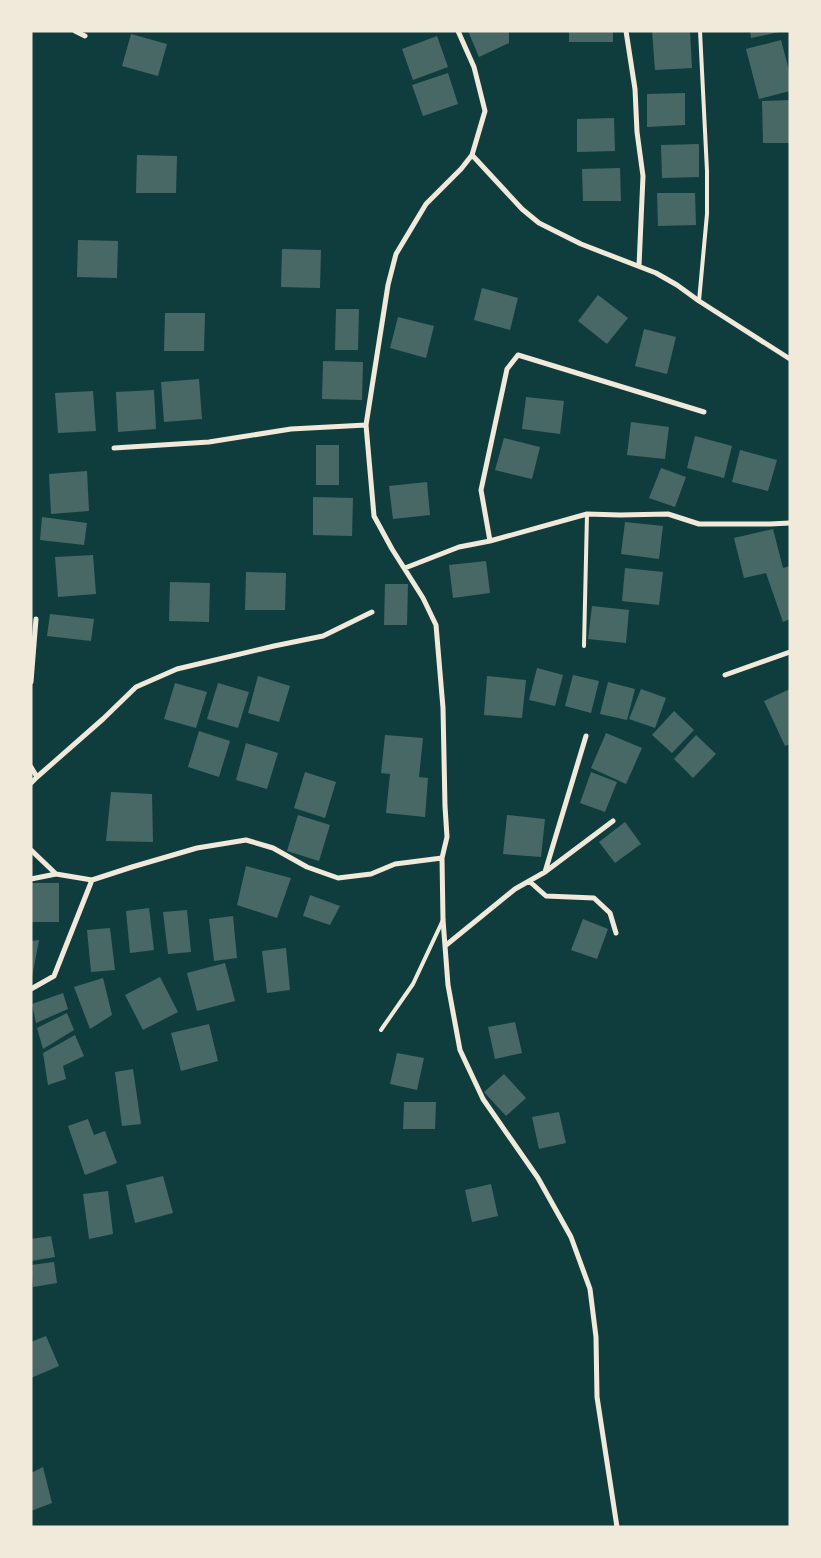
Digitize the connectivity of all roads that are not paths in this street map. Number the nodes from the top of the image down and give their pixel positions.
1 (74, 31) edge
2 (458, 31) edge
3 (626, 31) edge
4 (700, 31) edge
5 (85, 36) dead end
6 (472, 155) junction
7 (639, 266) junction
8 (699, 302) junction
9 (790, 359) edge
10 (704, 412) dead end
11 (366, 425) junction
12 (114, 448) dead end
13 (587, 514) junction
14 (790, 523) edge
15 (490, 541) junction
16 (405, 568) junction
17 (372, 612) dead end
18 (36, 619) dead end
19 (584, 646) dead end
20 (790, 652) edge
21 (725, 675) dead end
22 (31, 682) edge
23 (586, 736) dead end
24 (31, 767) edge
25 (37, 777) junction
26 (31, 783) edge
27 (613, 822) dead end
28 (31, 850) edge
29 (442, 858) junction
30 (545, 872) junction
31 (56, 874) junction
32 (31, 879) edge
33 (92, 880) junction
34 (529, 881) junction
35 (443, 920) junction
36 (616, 933) dead end
37 (445, 946) junction
38 (31, 989) edge
39 (381, 1030) dead end
40 (616, 1527) edge

1 - 5 street
2 - 6 street
3 - 7 street
4 - 8 lane
6 - 7 street
6 - 11 street
7 - 8 street
8 - 9 street
10 - 15 street
11 - 12 street
11 - 16 street
13 - 14 street
13 - 15 street
13 - 19 lane
15 - 16 street
16 - 29 street
17 - 25 street
18 - 22 street
20 - 21 street
23 - 30 street
24 - 25 street
25 - 26 street
27 - 30 street
28 - 31 street
29 - 33 street
29 - 35 street
30 - 34 street
31 - 32 street
31 - 33 street
33 - 38 street
34 - 36 street
34 - 37 street
35 - 37 street
35 - 39 lane
37 - 40 street

